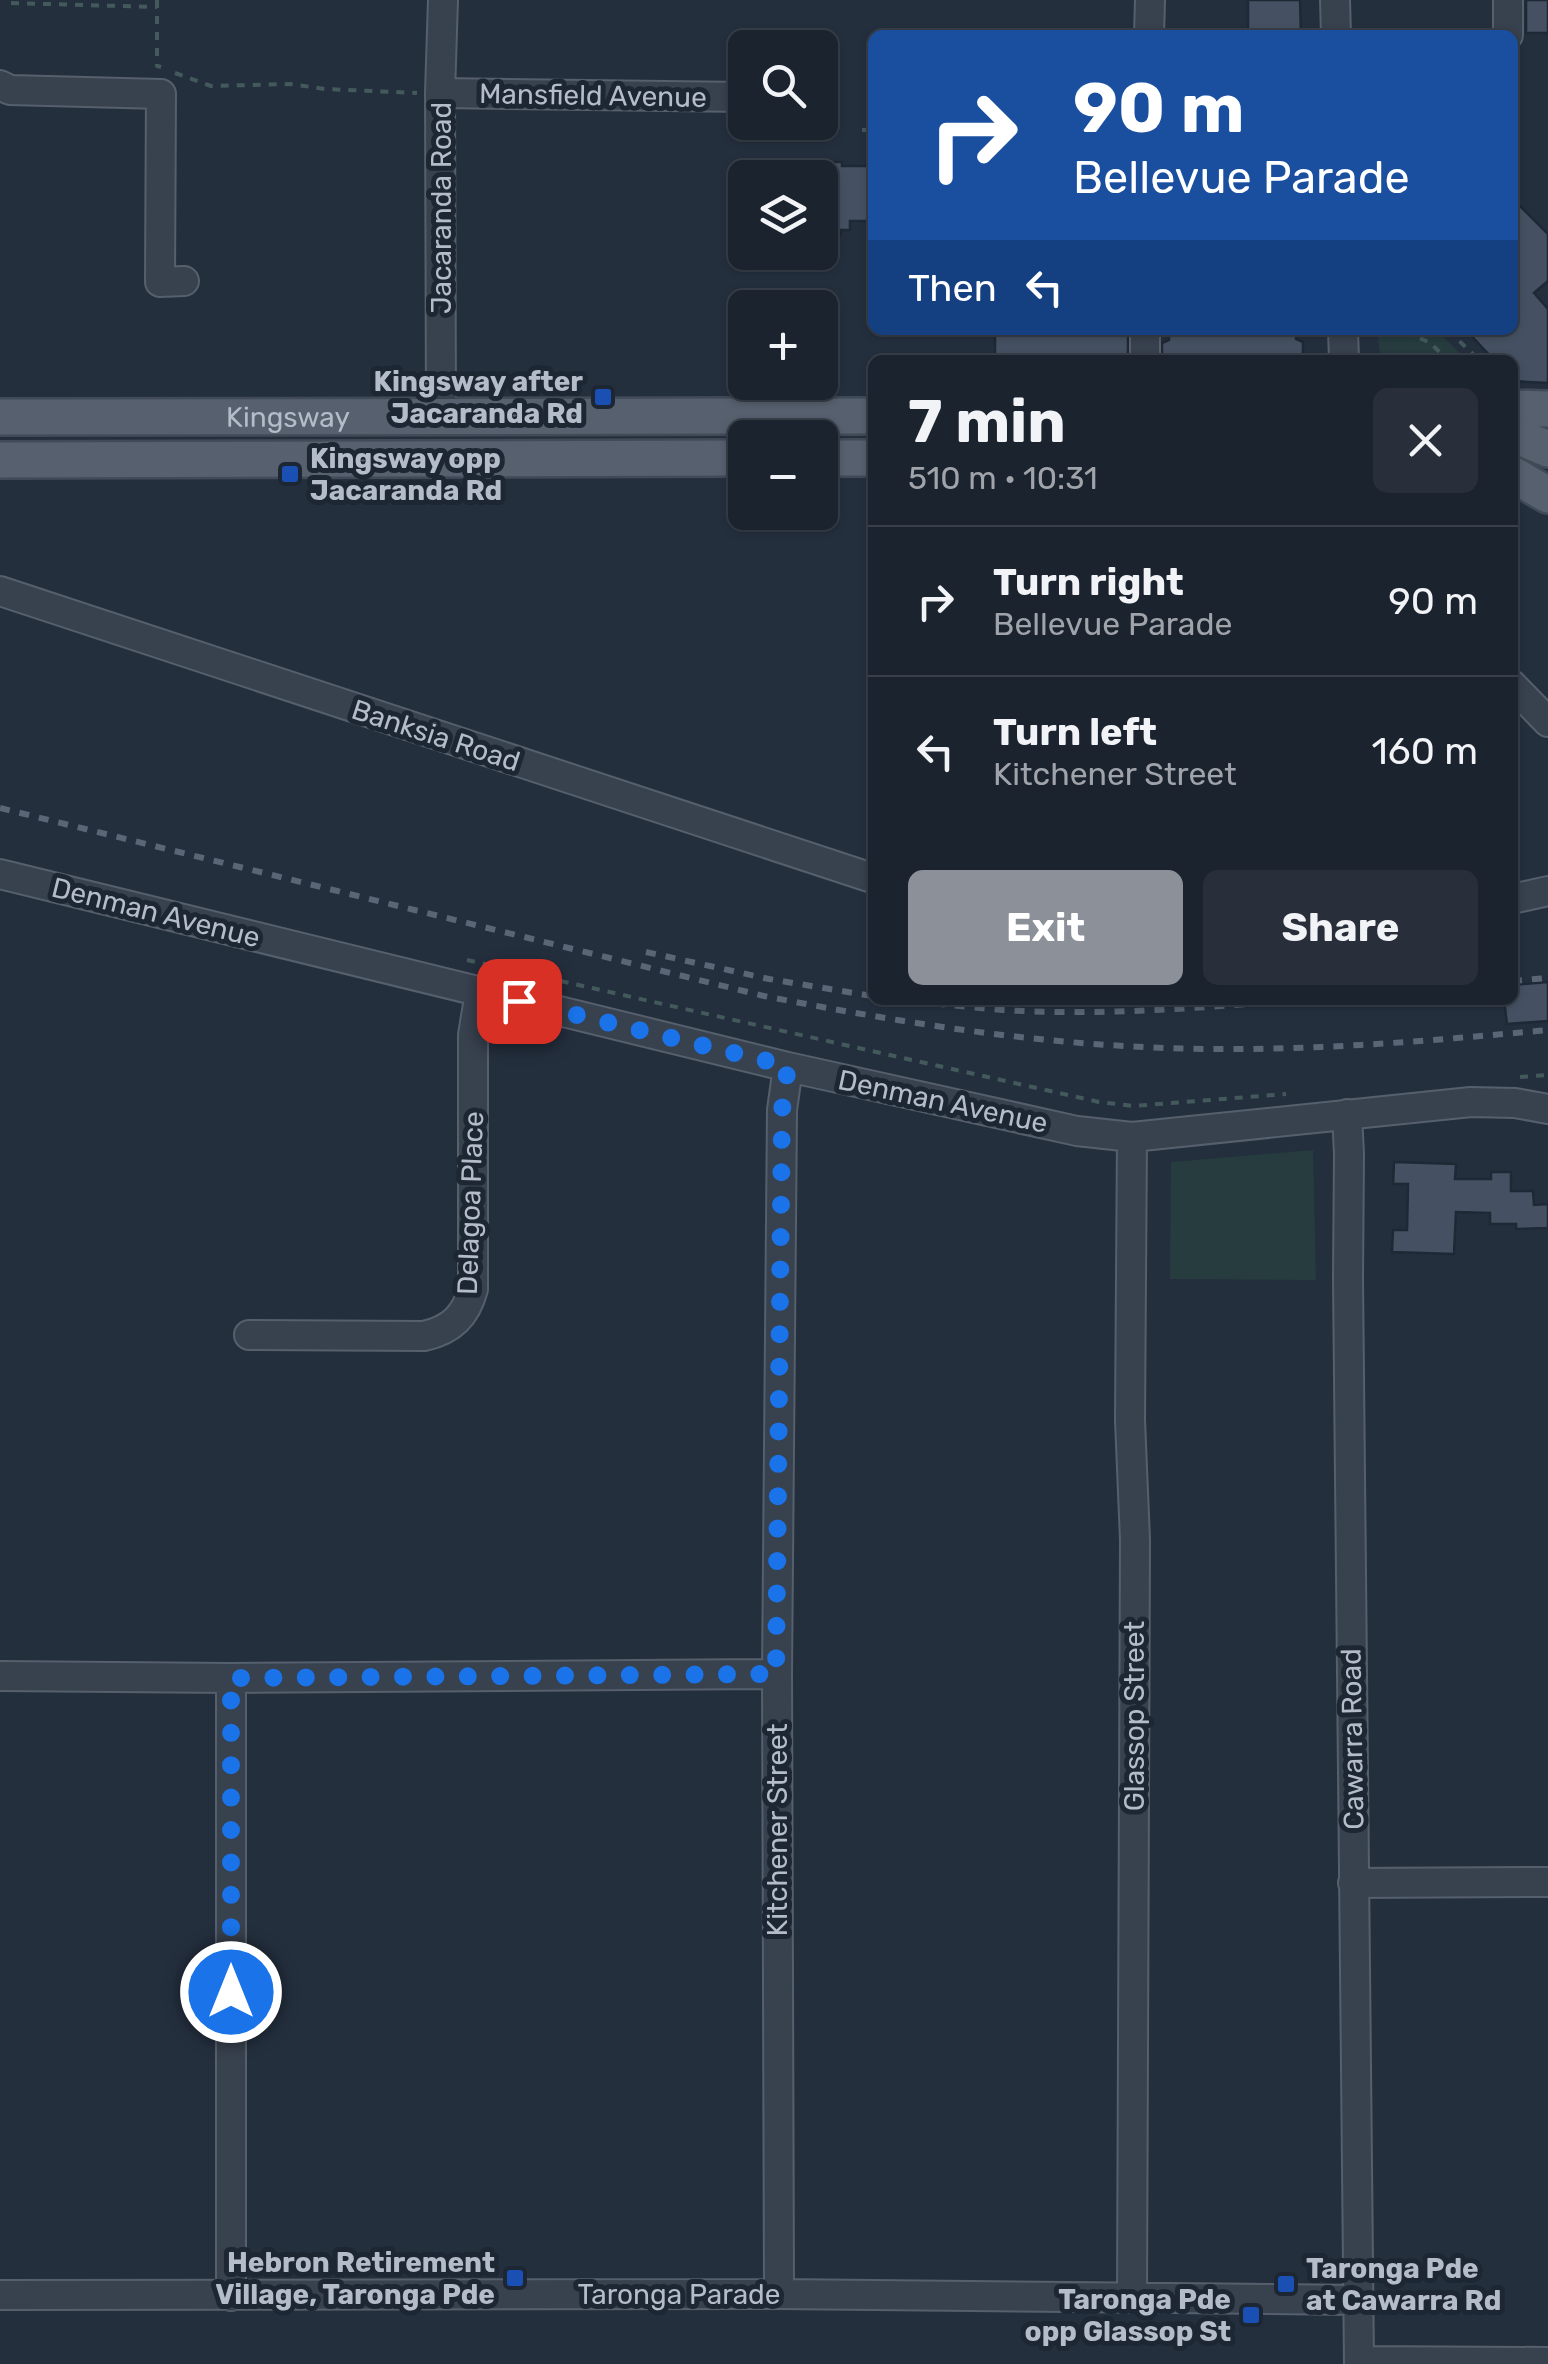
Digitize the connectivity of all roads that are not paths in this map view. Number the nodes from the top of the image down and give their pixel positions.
1 (442, 0) edge
2 (1150, 0) edge
3 (1336, 0) edge
4 (1508, 0) edge
5 (1149, 30) edge
6 (1336, 30) edge
7 (1508, 30) edge
8 (0, 85) edge
9 (440, 93) junction
10 (728, 97) edge
11 (184, 281) dead end
12 (1518, 408) edge
13 (1548, 409) edge
14 (441, 416) junction
15 (868, 416) edge
16 (0, 417) edge
17 (1518, 436) edge
18 (1548, 449) edge
19 (728, 458) edge
20 (838, 458) edge
21 (868, 458) edge
22 (443, 459) junction
23 (0, 460) edge
24 (1518, 478) edge
25 (1548, 495) edge
26 (0, 591) edge
27 (1518, 690) edge
28 (1548, 722) edge
29 (0, 874) edge
30 (868, 877) edge
31 (1548, 891) edge
32 (1518, 898) edge
33 (480, 992) junction
34 (788, 1066) junction
35 (1548, 1109) edge
36 (1347, 1114) junction
37 (1132, 1136) junction
38 (250, 1335) dead end
39 (776, 1674) junction
40 (0, 1676) edge
41 (231, 1678) junction
42 (1548, 1882) edge
43 (1353, 1883) junction
44 (778, 2294) junction
45 (0, 2295) edge
46 (231, 2296) junction
47 (1132, 2296) junction
48 (1358, 2300) junction
49 (1359, 2362) edge
50 (1548, 2362) edge

1 - 9 street, Jacaranda Road
2 - 5 street
3 - 6 street
4 - 7 street
8 - 11 street
9 - 10 street, Mansfield Avenue
9 - 14 street, Jacaranda Road
12 - 13 main road
14 - 15 main road, Kingsway
14 - 16 main road, Kingsway
14 - 22 main road
17 - 18 main road
19 - 22 main road, Kingsway
20 - 21 main road
22 - 23 main road, Kingsway
24 - 25 main road
26 - 30 street, Banksia Road
27 - 28 street
29 - 33 street, Denman Avenue
31 - 32 street
33 - 34 street, Denman Avenue
33 - 38 street, Delagoa Place
34 - 37 street, Denman Avenue
34 - 39 street, Kitchener Street
35 - 36 street, Denman Avenue
36 - 37 street, Denman Avenue
36 - 43 street, Cawarra Road
37 - 47 street, Glassop Street
39 - 41 street
39 - 44 street, Kitchener Street
40 - 41 street
41 - 46 street
42 - 43 street
43 - 48 street, Cawarra Road
44 - 46 street, Taronga Parade
44 - 47 street, Taronga Parade
45 - 46 street, Taronga Parade
47 - 48 street, Taronga Parade
48 - 49 street, Cawarra Road
49 - 50 street

